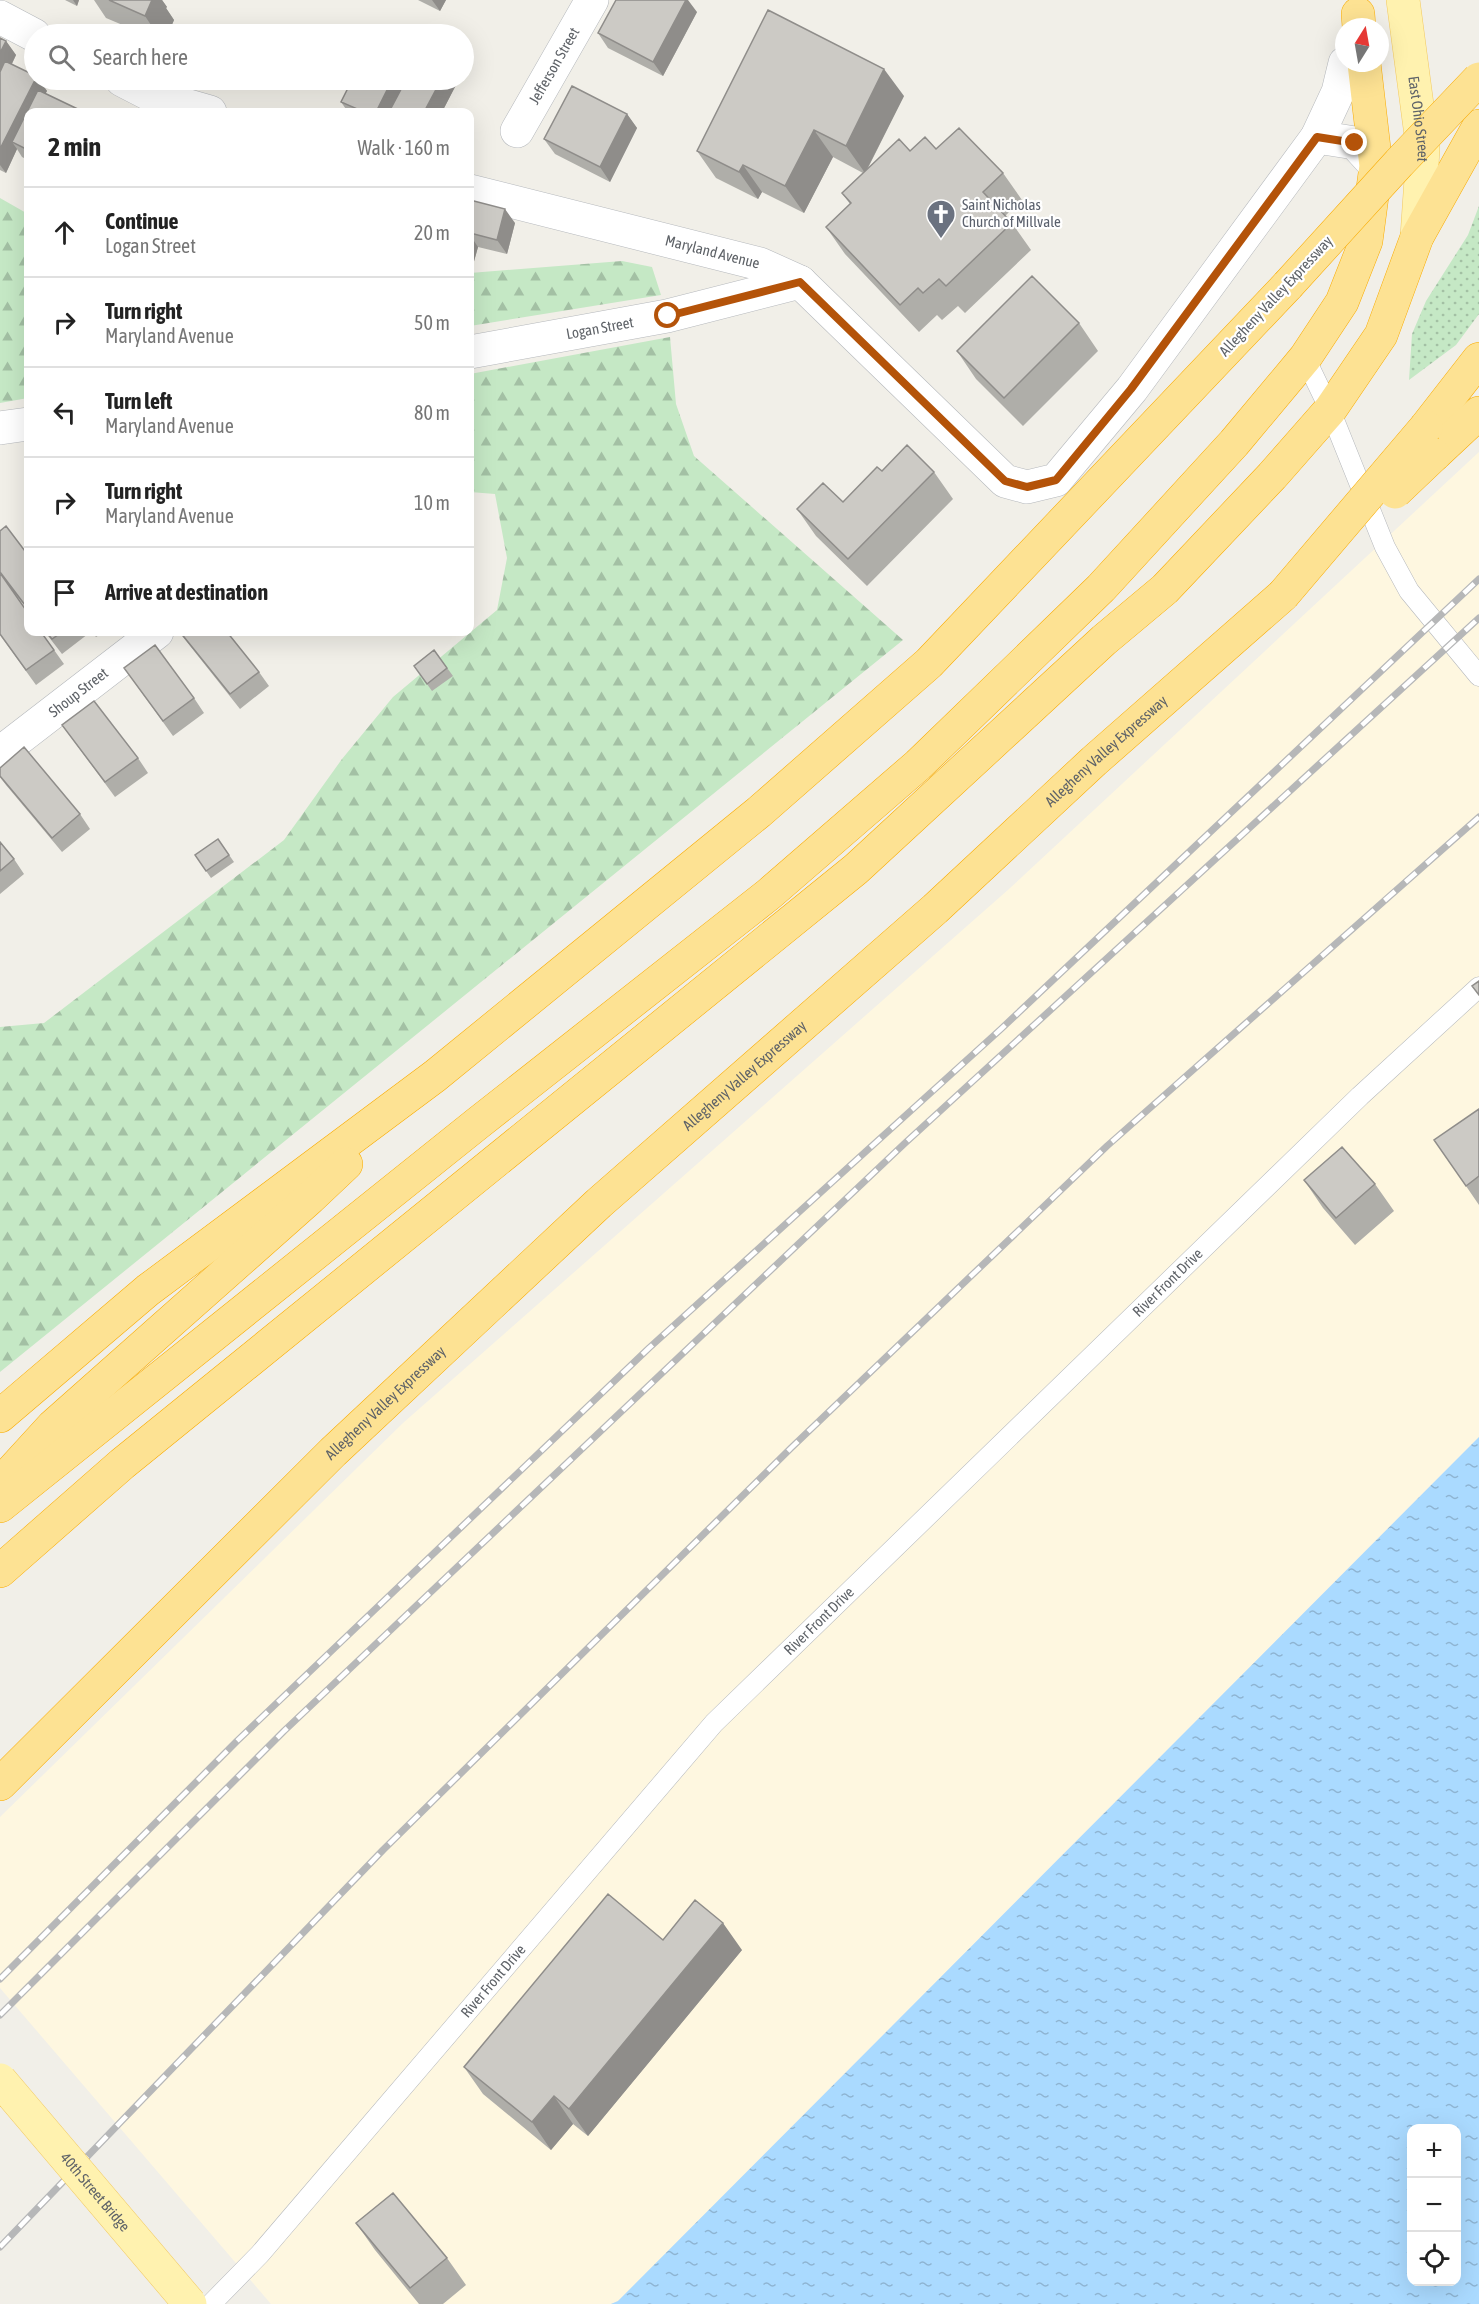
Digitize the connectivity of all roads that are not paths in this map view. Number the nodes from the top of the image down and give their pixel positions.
1 (592, 0) edge
2 (1404, 0) edge
3 (0, 17) edge
4 (24, 30) edge
5 (1343, 72) edge
6 (1365, 72) edge
7 (1479, 79) edge
8 (142, 90) edge
9 (196, 108) edge
10 (1479, 126) edge
11 (517, 131) dead end
12 (1317, 137) junction
13 (1376, 166) junction
14 (474, 192) edge
15 (1417, 237) junction
16 (800, 282) junction
17 (474, 351) edge
18 (1305, 358) junction
19 (1479, 359) edge
20 (1330, 410) junction
21 (1479, 413) edge
22 (24, 425) edge
23 (0, 428) edge
24 (1430, 441) junction
25 (152, 636) edge
26 (1479, 676) edge
27 (0, 753) edge
28 (1479, 987) edge
29 (435, 1077) junction
30 (0, 1416) edge
31 (0, 1484) edge
32 (0, 1506) edge
33 (0, 1571) edge
34 (0, 1784) edge
35 (0, 2080) edge
36 (190, 2304) edge
37 (211, 2304) edge

1 - 11 street, Jefferson Street
2 - 15 main road, East Ohio Street
3 - 4 street
5 - 12 street, Maryland Avenue
6 - 13 highway
7 - 29 highway, Allegheny Valley Expressway, bridge
8 - 9 street
10 - 15 highway
12 - 13 street
12 - 16 street, Maryland Avenue
13 - 18 highway
14 - 16 street, Maryland Avenue
15 - 20 highway
16 - 17 street, Logan Street
18 - 20 lane
18 - 32 highway
19 - 24 highway, Allegheny Valley Expressway
20 - 26 lane
20 - 33 highway
21 - 24 highway
22 - 23 street
24 - 34 highway, Allegheny Valley Expressway, bridge
25 - 27 street, Shoup Street
28 - 37 lane, River Front Drive
29 - 30 highway, Allegheny Valley Expressway
29 - 31 highway
35 - 36 main road, 40th Street Bridge, bridge

